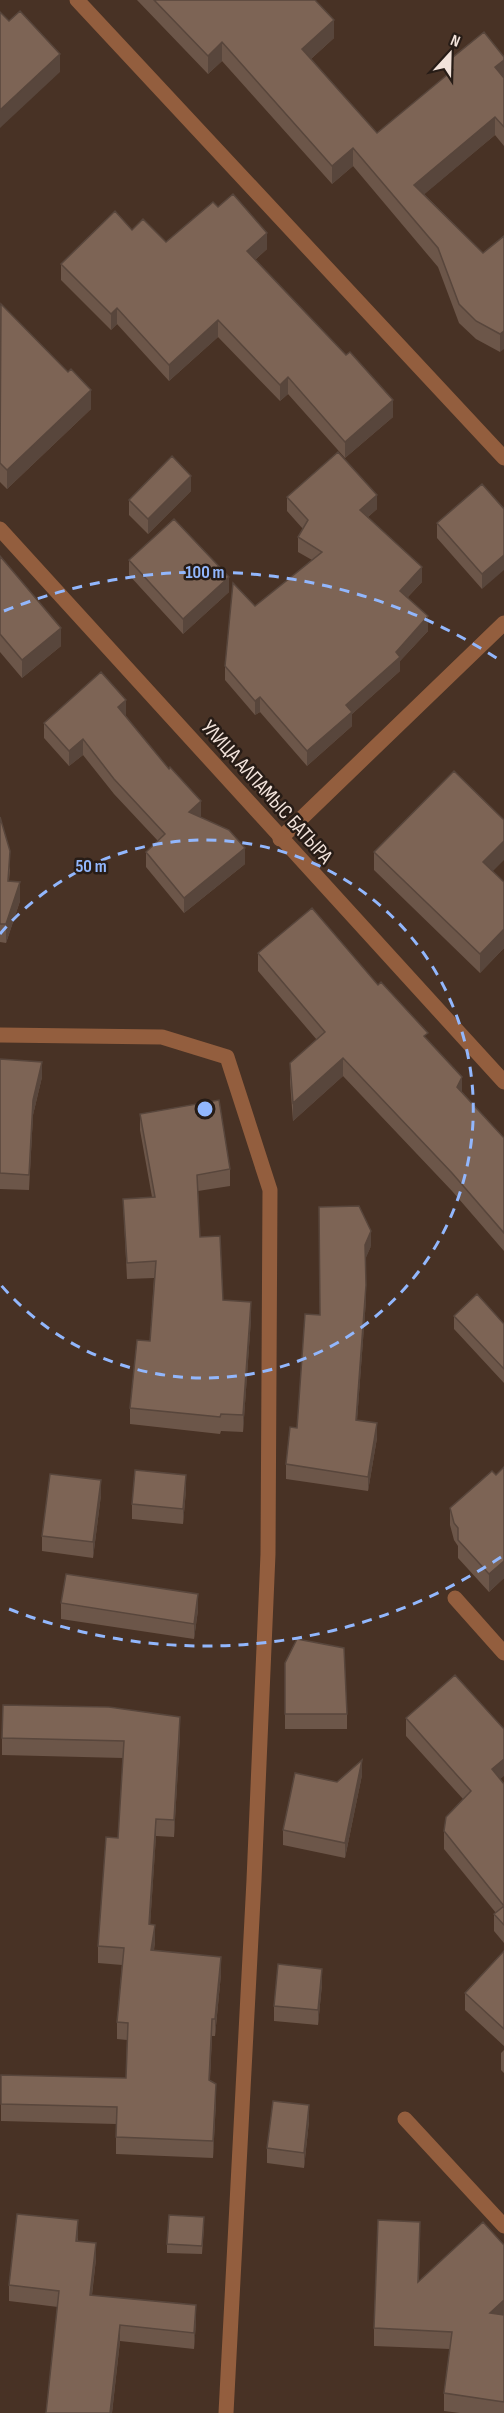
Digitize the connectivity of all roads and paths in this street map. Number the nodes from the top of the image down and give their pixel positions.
1 (77, 0) edge
2 (504, 458) edge
3 (0, 529) edge
4 (504, 623) edge
5 (280, 839) junction
6 (0, 1035) edge
7 (504, 1082) edge
8 (455, 1598) dead end
9 (504, 1653) edge
10 (405, 2119) dead end
11 (504, 2226) edge
12 (226, 2413) edge

1 - 2 street
3 - 5 street, УЛИЦА АЛПАМЫС БАТЫРА
4 - 5 street
5 - 7 street, УЛИЦА АЛПАМЫС БАТЫРА
6 - 12 street
8 - 9 street
10 - 11 street

